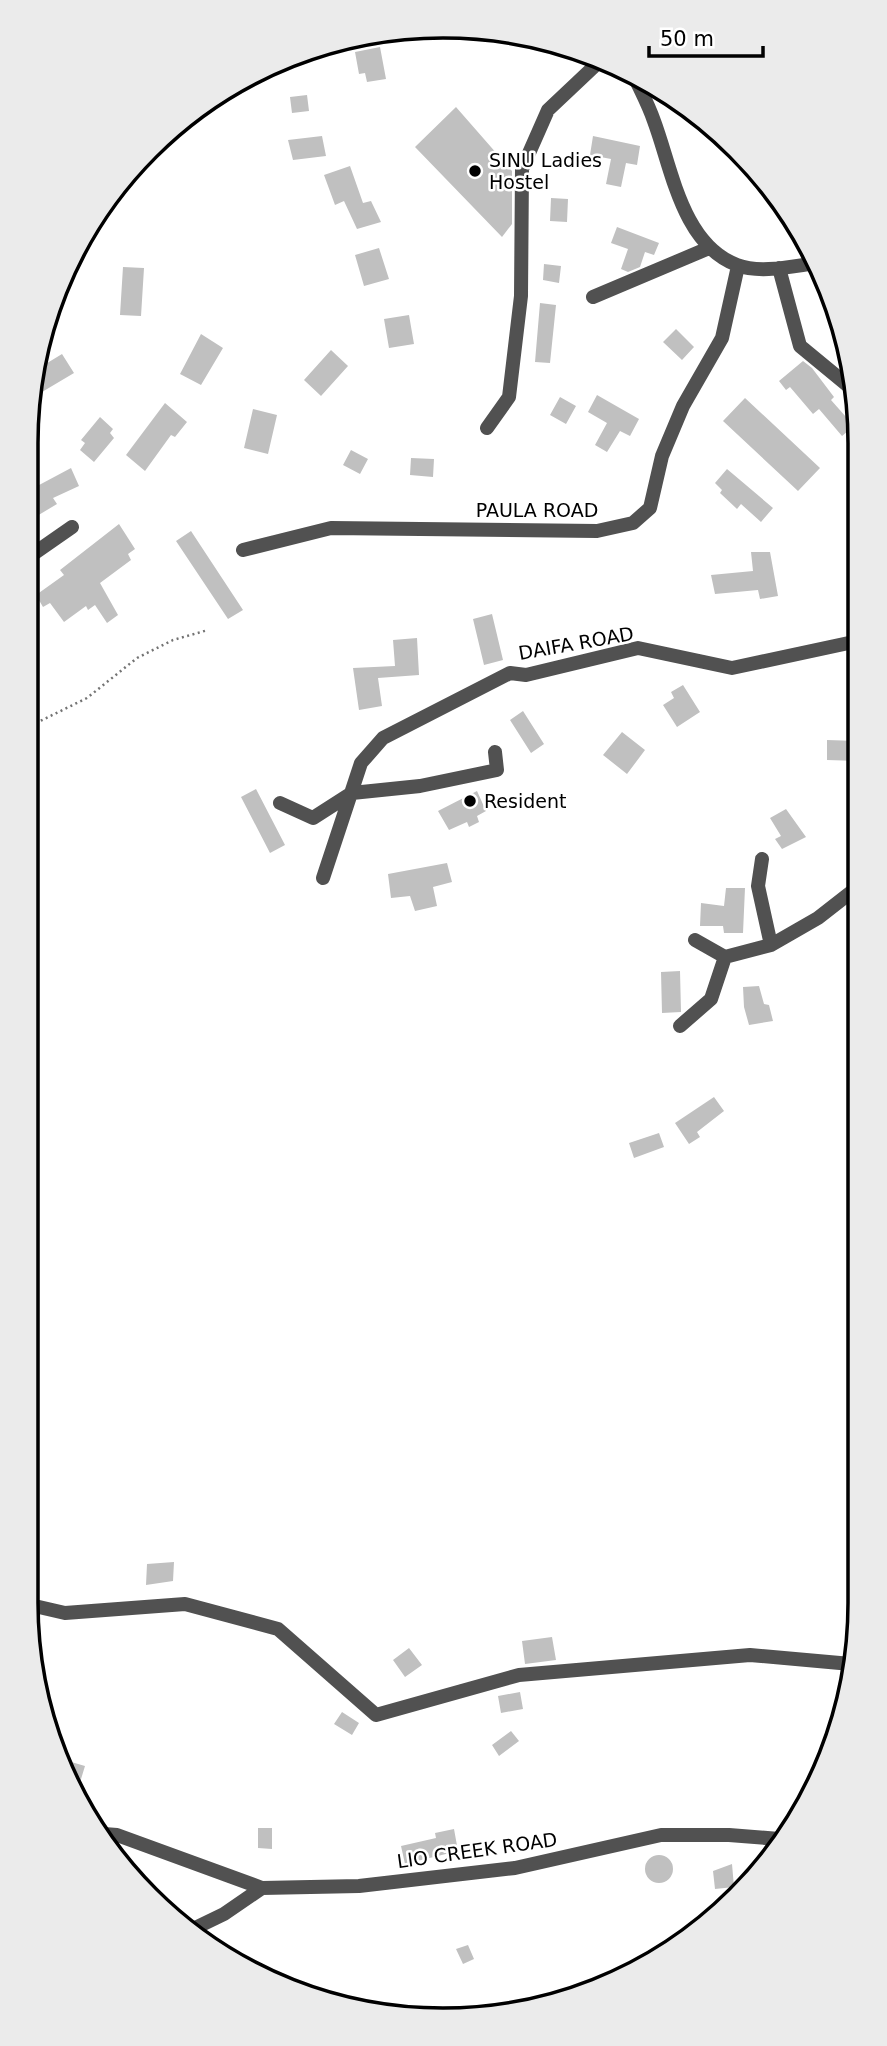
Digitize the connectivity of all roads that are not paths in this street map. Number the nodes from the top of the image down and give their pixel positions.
1 (593, 67) edge
2 (640, 90) edge
3 (709, 248) junction
4 (807, 264) edge
5 (738, 266) junction
6 (779, 268) junction
7 (593, 297) dead end
8 (844, 382) edge
9 (487, 428) dead end
10 (72, 527) dead end
11 (243, 550) dead end
12 (38, 551) edge
13 (848, 643) edge
14 (495, 752) dead end
15 (352, 793) junction
16 (280, 803) dead end
17 (762, 859) dead end
18 (323, 878) dead end
19 (848, 895) edge
20 (695, 940) dead end
21 (771, 945) junction
22 (725, 957) junction
23 (680, 1026) dead end
24 (38, 1607) edge
25 (844, 1663) edge
26 (111, 1834) edge
27 (773, 1838) edge
28 (262, 1888) junction
29 (199, 1925) edge

1 - 9 street
2 - 3 street
3 - 5 street
3 - 7 street
4 - 6 street
5 - 6 street
5 - 11 street, PAULA ROAD
6 - 8 street
10 - 12 street
13 - 15 street, DAIFA ROAD
14 - 15 street
15 - 16 street
15 - 18 street, DAIFA ROAD
17 - 21 street
19 - 21 street
20 - 22 street
21 - 22 street
22 - 23 street
24 - 25 street
26 - 28 street
27 - 28 street, LIO CREEK ROAD
28 - 29 street

